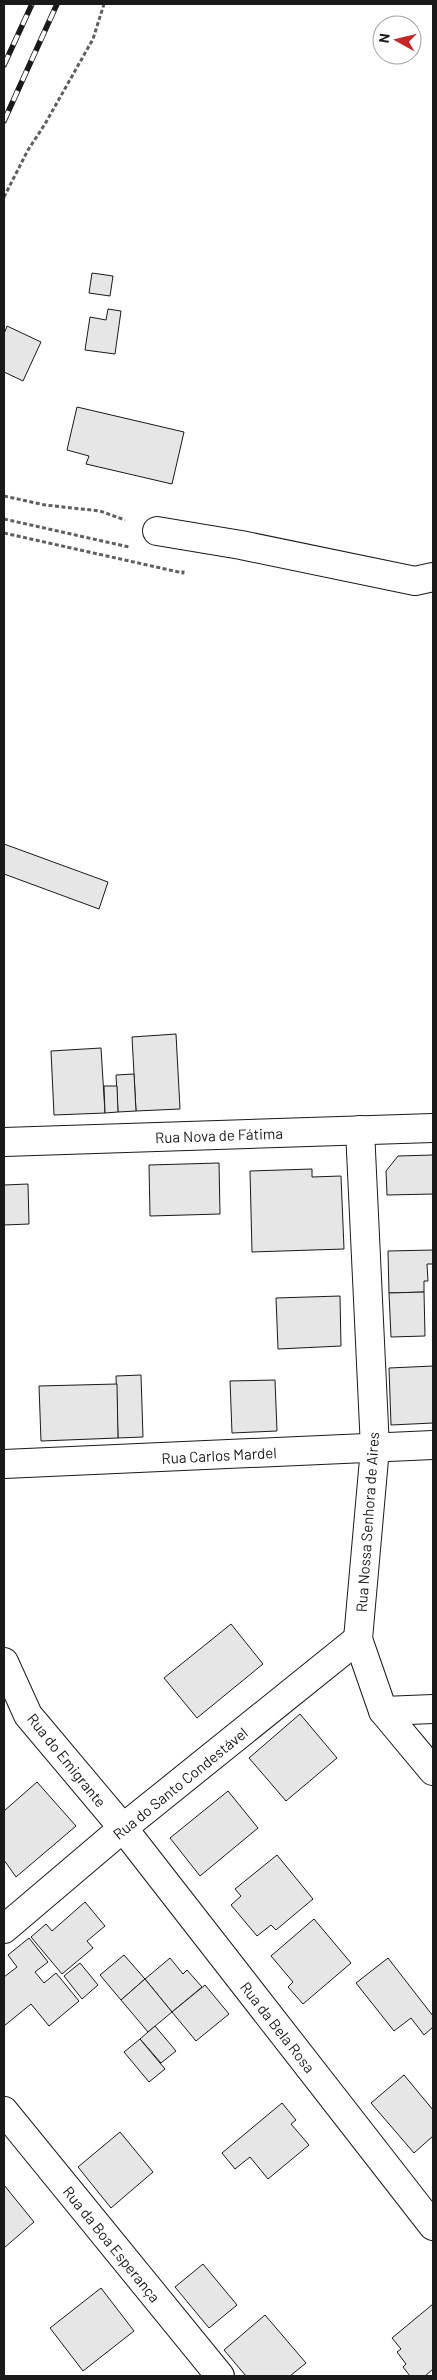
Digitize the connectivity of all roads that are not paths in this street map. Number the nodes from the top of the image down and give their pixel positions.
1 (148, 540) road end
2 (424, 579) edge
3 (433, 1128) edge
4 (360, 1130) junction
5 (4, 1142) edge
6 (433, 1445) edge
7 (376, 1448) junction
8 (4, 1464) edge
9 (358, 1640) junction
10 (4, 1662) edge
11 (433, 1709) edge
12 (383, 1711) junction
13 (433, 1771) edge
14 (123, 1828) junction
15 (4, 1929) edge
16 (4, 2111) edge
17 (433, 2226) edge
18 (220, 2376) edge

1 - 2 street
3 - 4 street, Rua Nova de Fátima
4 - 5 street, Rua Nova de Fátima
4 - 7 street, Rua Nossa Senhora de Aires
6 - 7 street, Rua Carlos Mardel
7 - 8 street, Rua Carlos Mardel
7 - 9 street, Rua Nossa Senhora de Aires
9 - 12 street, Rua Nossa Senhora de Aires
9 - 14 street, Rua do Santo Condestável
10 - 14 street, Rua do Emigrante
11 - 12 street
12 - 13 street, Rua Nossa Senhora de Aires
14 - 15 street, Rua do Santo Condestável
14 - 17 street, Rua da Bela Rosa
16 - 18 street, Rua da Boa Esperança

